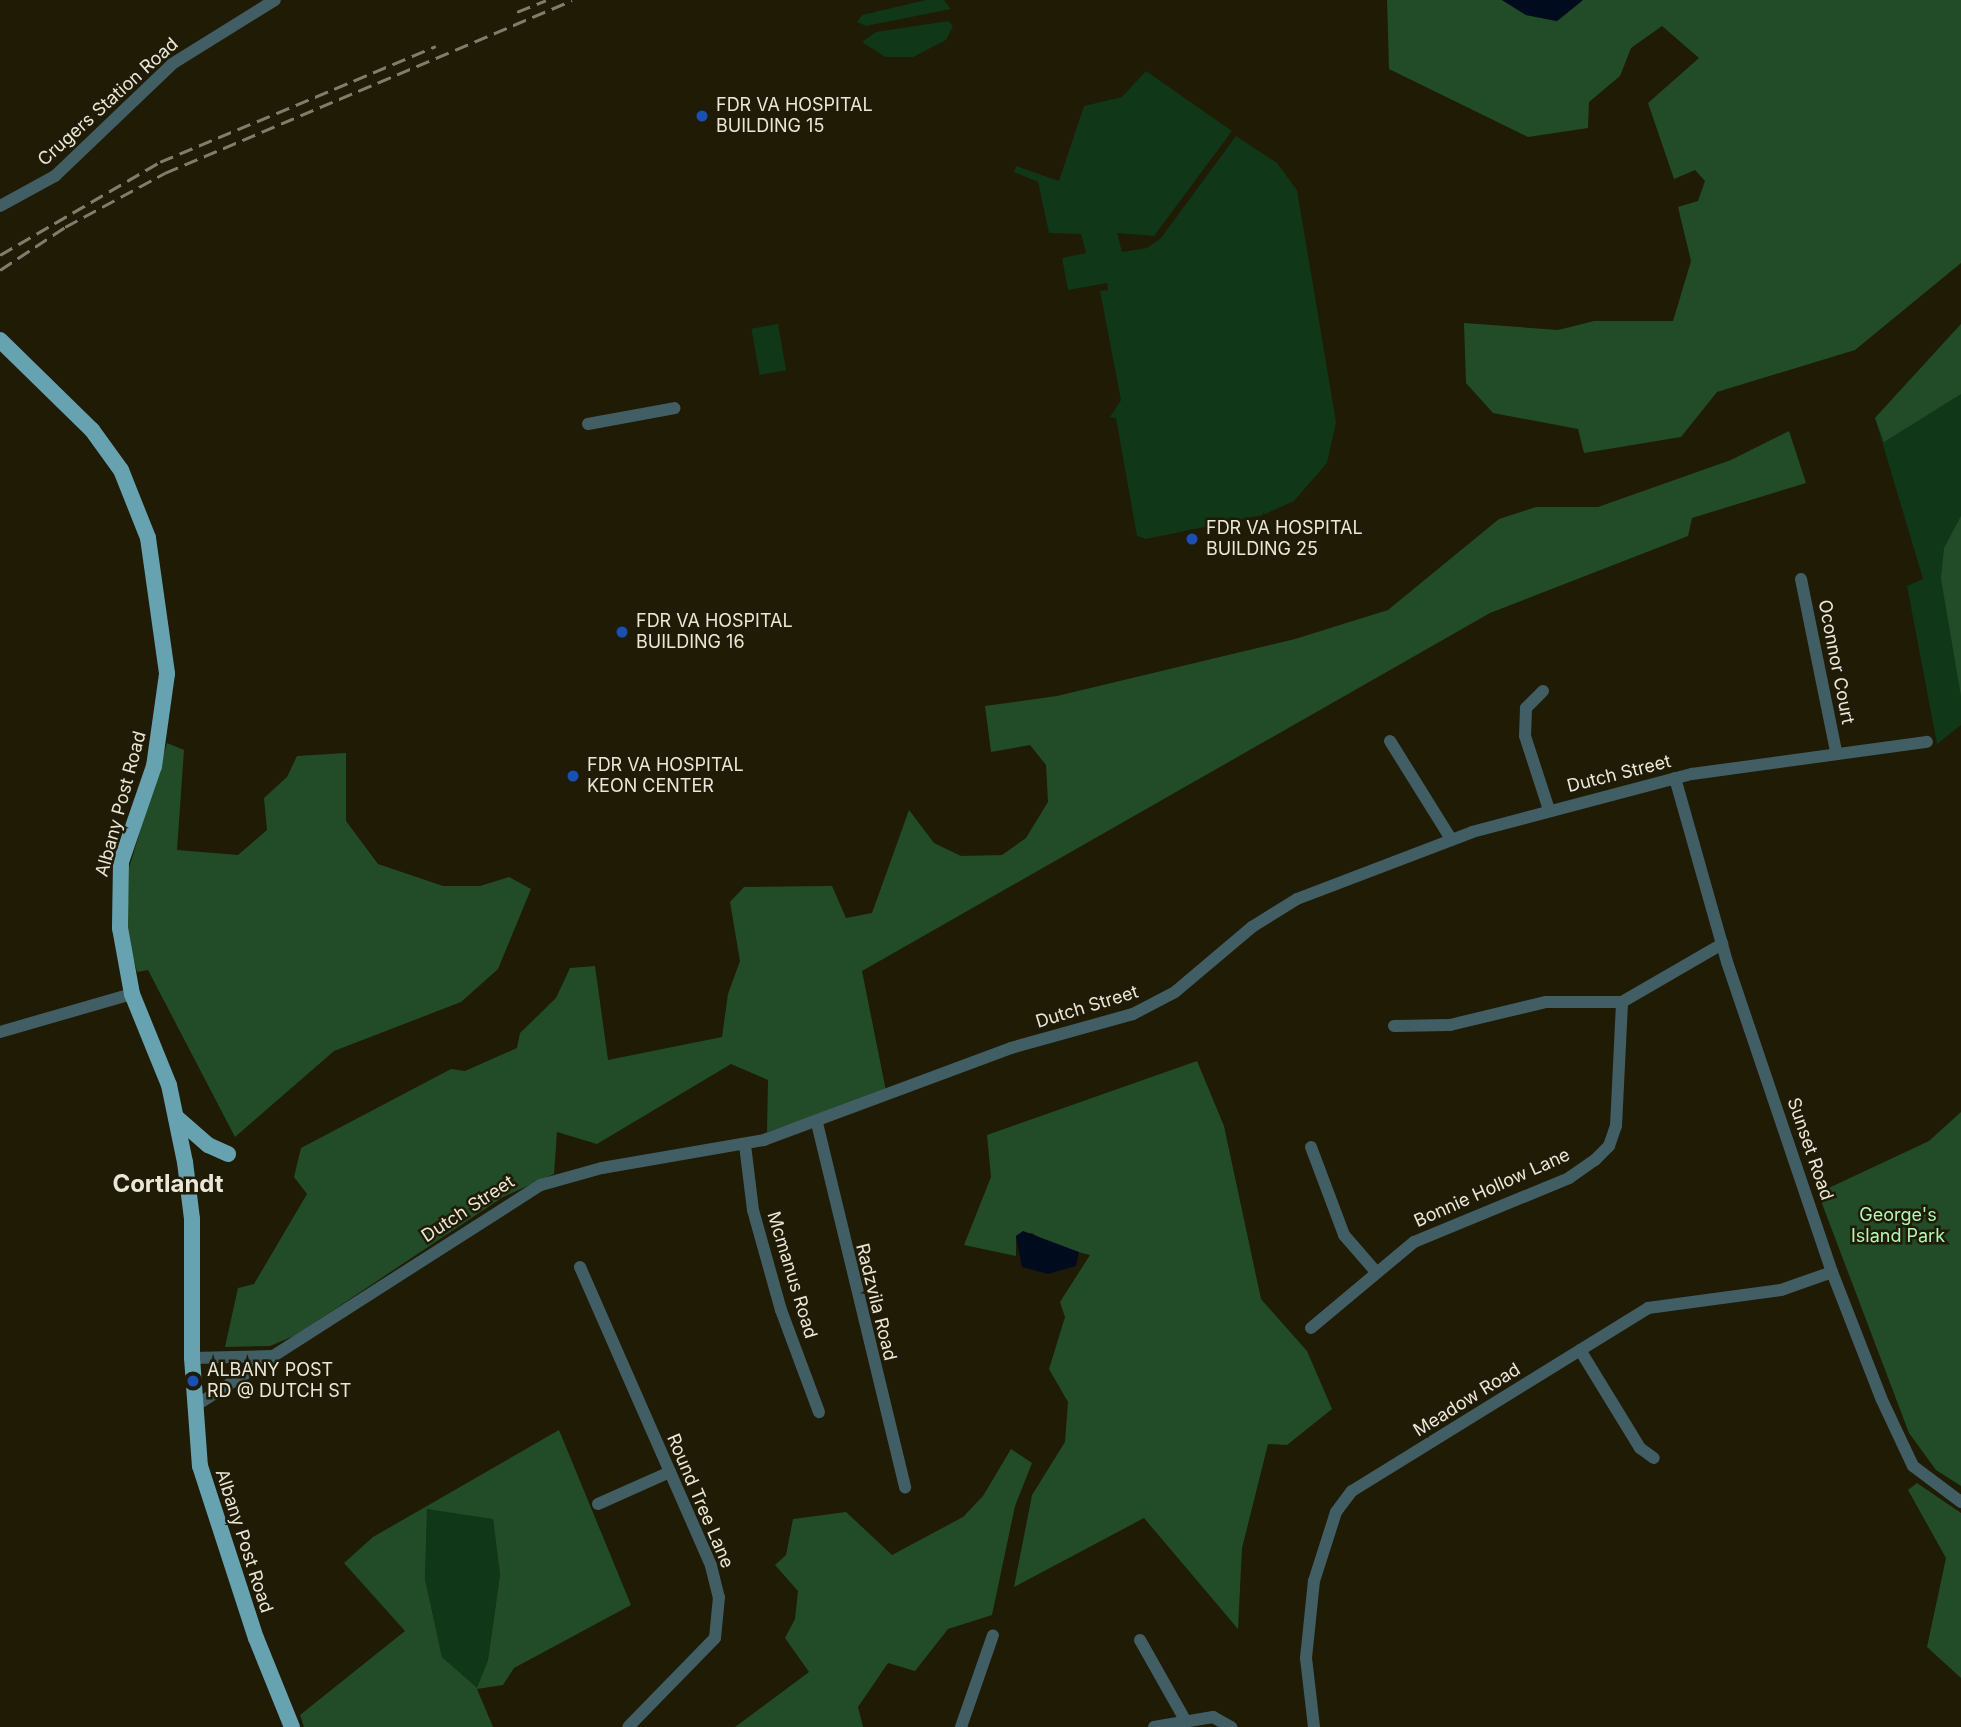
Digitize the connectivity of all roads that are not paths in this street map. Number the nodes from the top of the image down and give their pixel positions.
1 (275, 0) edge
2 (0, 206) edge
3 (0, 340) edge
4 (675, 408) dead end
5 (589, 424) dead end
6 (1801, 579) dead end
7 (1543, 691) dead end
8 (1390, 741) dead end
9 (1927, 742) dead end
10 (1836, 751) junction
11 (1675, 778) junction
12 (1549, 810) junction
13 (1451, 839) junction
14 (1722, 944) junction
15 (132, 994) junction
16 (1622, 1002) junction
17 (1394, 1026) dead end
18 (0, 1032) edge
19 (176, 1117) junction
20 (817, 1123) junction
21 (745, 1145) junction
22 (1311, 1147) dead end
23 (228, 1154) dead end
24 (580, 1267) dead end
25 (1376, 1272) junction
26 (1832, 1272) junction
27 (1311, 1328) dead end
28 (1580, 1350) junction
29 (272, 1356) junction
30 (192, 1358) junction
31 (194, 1406) junction
32 (818, 1412) dead end
33 (1654, 1458) dead end
34 (670, 1472) junction
35 (905, 1488) dead end
36 (1961, 1502) edge
37 (598, 1504) dead end
38 (993, 1635) dead end
39 (1140, 1640) dead end
40 (1184, 1718) junction
41 (292, 1727) edge
42 (628, 1727) edge
43 (961, 1727) edge
44 (1154, 1727) edge
45 (1230, 1727) edge
46 (1314, 1727) edge

1 - 2 street, Crugers Station Road
3 - 15 main road, Albany Post Road
4 - 5 street
6 - 10 street, Oconnor Court
7 - 12 street
8 - 13 street
9 - 10 street, Dutch Street
10 - 11 street, Dutch Street
11 - 12 street, Dutch Street
11 - 14 street, Sunset Road
12 - 13 street, Dutch Street
13 - 20 street, Dutch Street
14 - 16 street
14 - 26 street, Sunset Road
15 - 18 street
15 - 19 main road, Albany Post Road
16 - 17 street
16 - 25 street, Bonnie Hollow Lane
19 - 23 main road
19 - 30 main road, Albany Post Road
20 - 21 street, Dutch Street
20 - 35 street, Radzvila Road
21 - 29 street, Dutch Street
21 - 32 street, Mcmanus Road
22 - 25 street
24 - 34 street, Round Tree Lane
25 - 27 street, Bonnie Hollow Lane
26 - 28 street, Meadow Road
26 - 36 street, Sunset Road
28 - 33 street
28 - 46 street, Meadow Road
29 - 30 street
29 - 31 street, Dutch Street
30 - 31 main road, Albany Post Road
31 - 41 main road, Albany Post Road
34 - 37 street
34 - 42 street, Round Tree Lane
38 - 43 street
39 - 40 street
40 - 44 street
40 - 45 street

